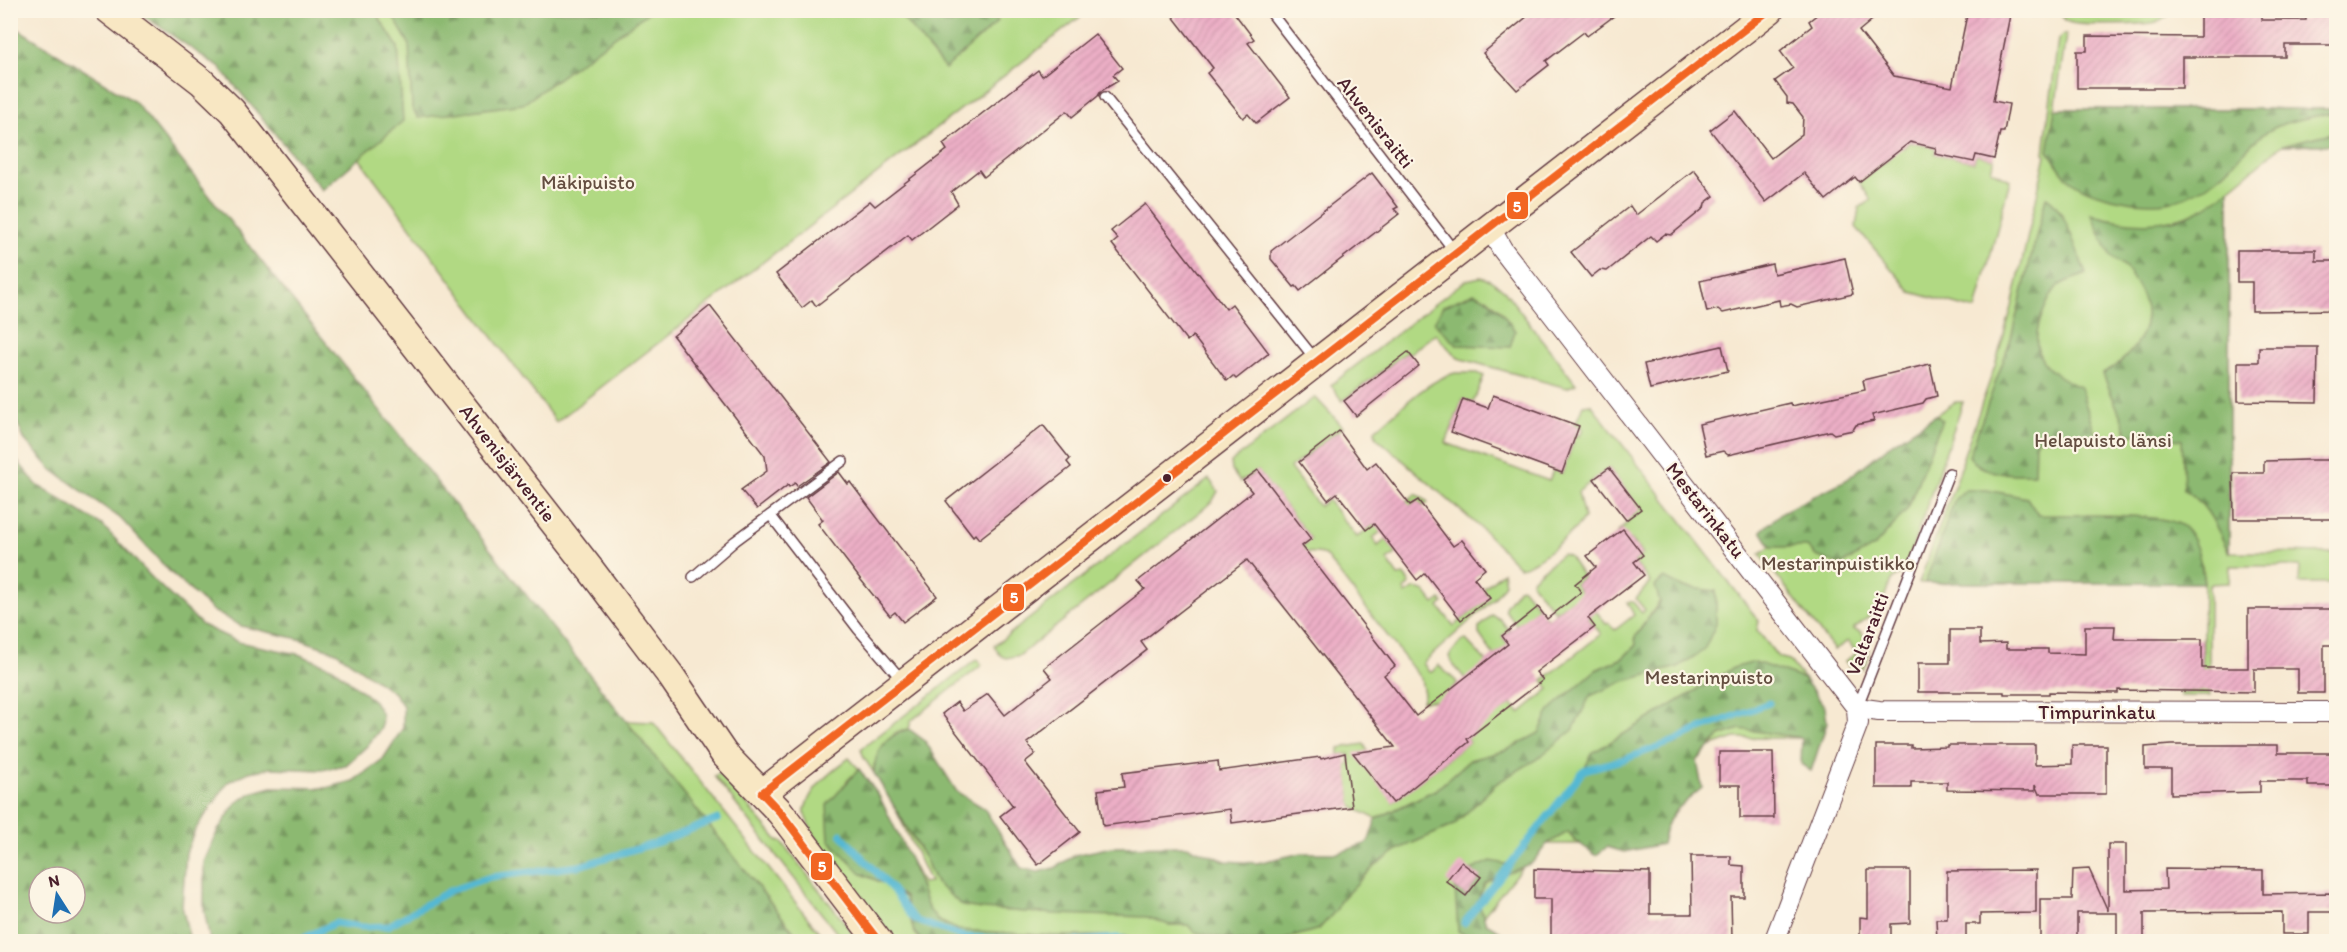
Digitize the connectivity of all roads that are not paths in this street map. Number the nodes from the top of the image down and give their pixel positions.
1 (109, 10) edge
2 (1269, 10) edge
3 (1770, 10) edge
4 (1105, 96) dead end
5 (1490, 228) junction
6 (1456, 254) junction
7 (1317, 361) junction
8 (843, 461) dead end
9 (1949, 473) dead end
10 (771, 516) junction
11 (693, 577) dead end
12 (903, 681) junction
13 (1857, 708) junction
14 (2337, 712) edge
15 (762, 793) junction
16 (879, 942) edge
17 (1773, 942) edge

1 - 15 street, Ahvenisjärventie
2 - 6 lane, Ahvenisraitti
3 - 5 street
4 - 7 lane
5 - 6 street
5 - 13 street, Mestarinkatu
6 - 7 street
7 - 12 street
8 - 10 lane
9 - 13 lane, Valtaraitti
10 - 11 lane
10 - 12 lane
12 - 15 street
13 - 14 street, Timpurinkatu
13 - 17 street
15 - 16 street, Ahvenisjärventie

